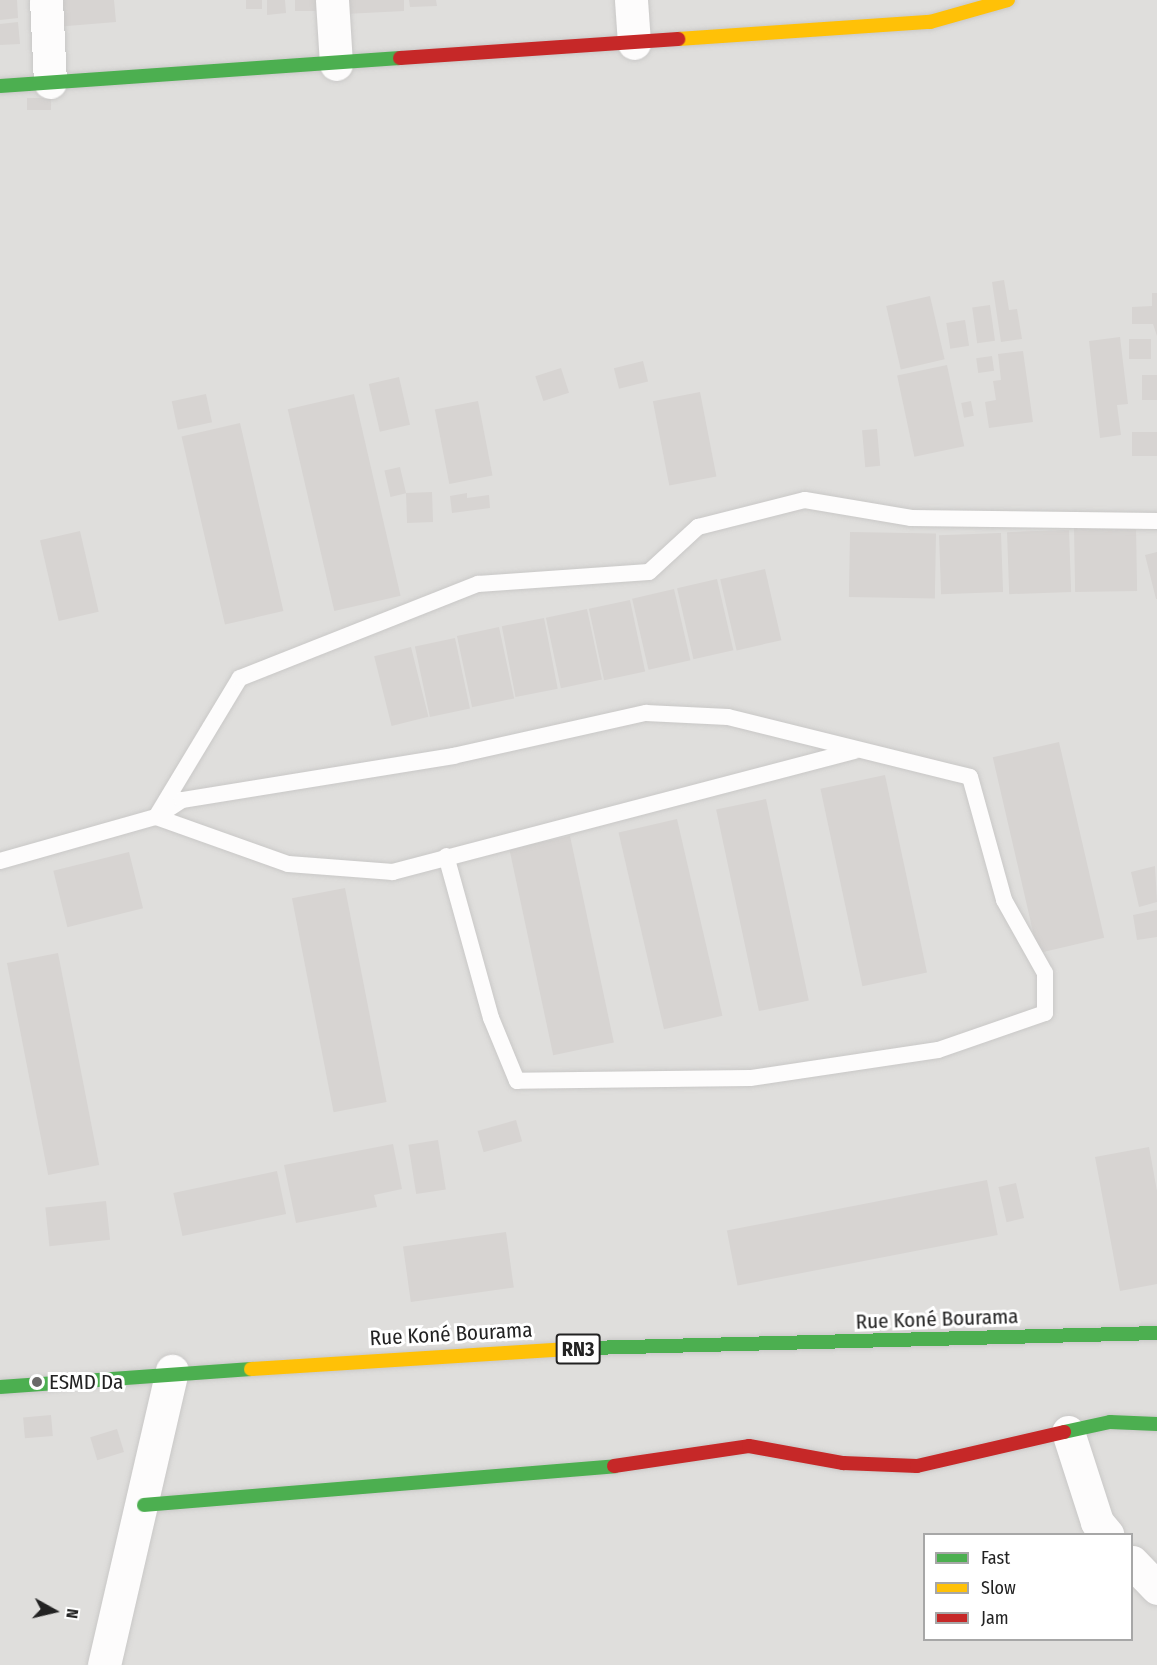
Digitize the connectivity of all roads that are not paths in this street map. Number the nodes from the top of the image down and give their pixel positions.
1 (46, 0) edge
2 (332, 0) edge
3 (631, 0) edge
4 (1008, 0) edge
5 (929, 11) edge
6 (634, 43) junction
7 (336, 64) junction
8 (50, 82) junction
9 (0, 86) edge
10 (1157, 521) edge
11 (858, 750) junction
12 (156, 817) junction
13 (446, 856) junction
14 (0, 861) edge
15 (1157, 1333) edge
16 (172, 1371) junction
17 (0, 1387) edge
18 (1157, 1425) edge
19 (1068, 1432) junction
20 (144, 1505) junction
21 (1106, 1533) edge
22 (1133, 1564) edge
23 (1157, 1588) edge
24 (104, 1665) edge

1 - 8 street
2 - 7 street
3 - 6 street
4 - 5 main road
5 - 6 main road
6 - 7 main road
7 - 8 main road
8 - 9 main road
10 - 12 lane
11 - 12 lane
11 - 13 lane
11 - 13 lane
12 - 13 lane
12 - 14 lane
15 - 16 main road, Rue Koné Bourama / RN3
16 - 17 main road, Rue Koné Bourama / RN3
16 - 20 street
18 - 19 main road
19 - 20 main road
19 - 21 street
20 - 24 street
22 - 23 street

